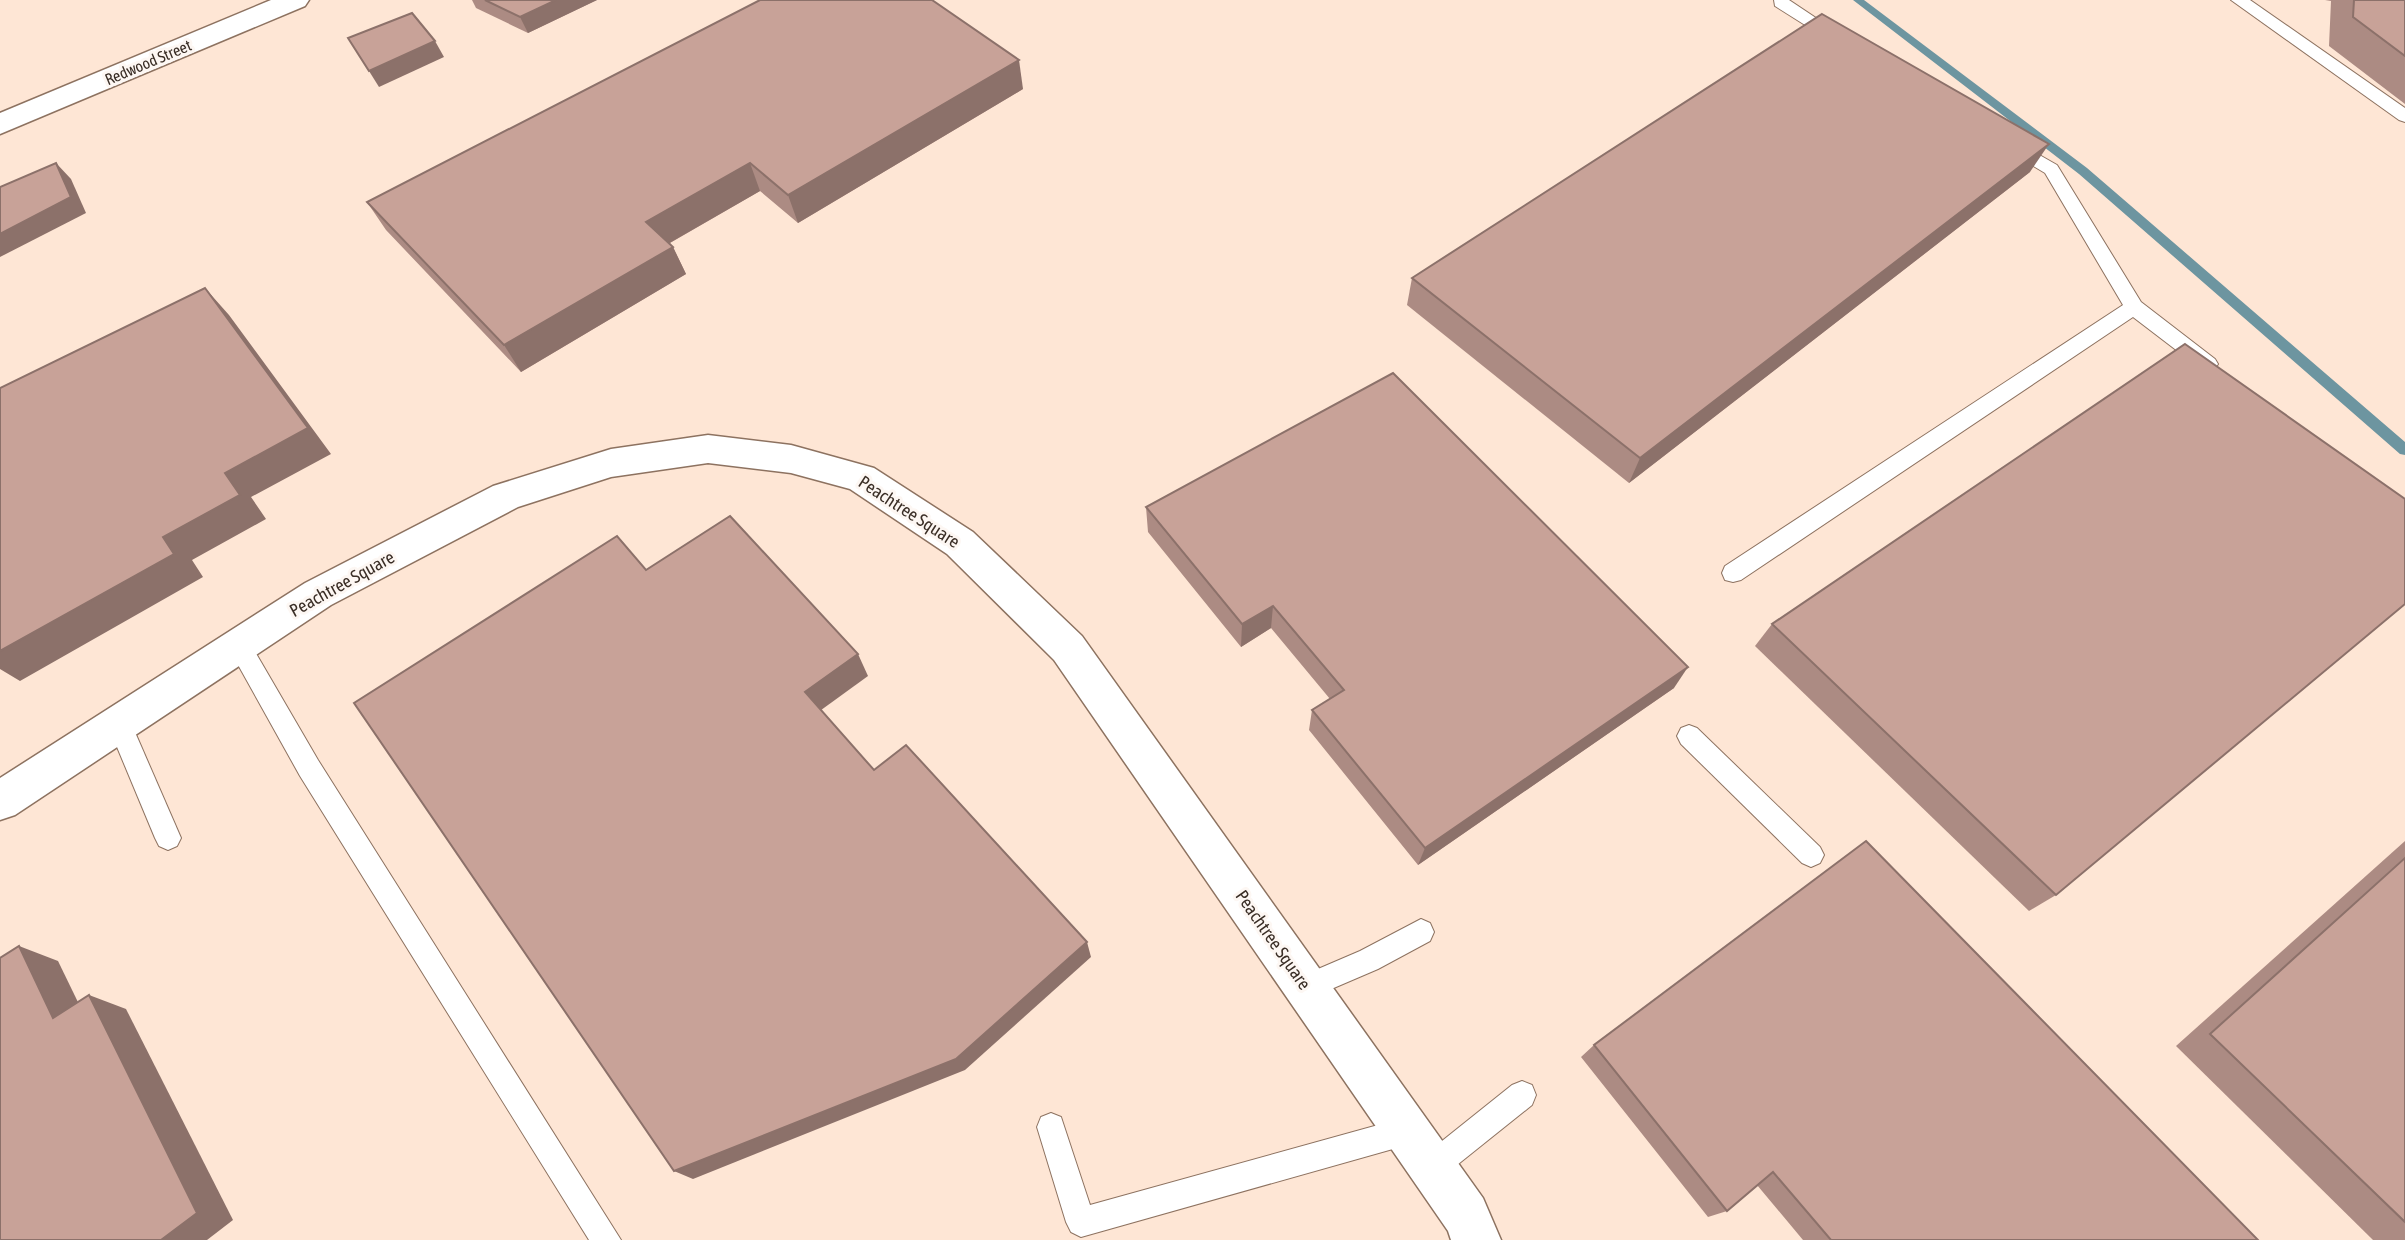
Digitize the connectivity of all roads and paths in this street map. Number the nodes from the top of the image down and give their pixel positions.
1 (295, 0) edge
2 (2239, 0) edge
3 (1781, 2) dead end
4 (1858, 50) edge
5 (2405, 116) edge
6 (0, 124) edge
7 (1994, 134) edge
8 (2134, 307) junction
9 (2221, 373) edge
10 (1733, 573) dead end
11 (239, 645) junction
12 (119, 723) junction
13 (1689, 736) dead end
14 (0, 801) edge
15 (168, 838) dead end
16 (1811, 855) dead end
17 (1421, 932) dead end
18 (1306, 987) junction
19 (1522, 1095) dead end
20 (1051, 1127) dead end
21 (1407, 1131) junction
22 (1432, 1167) junction
23 (606, 1240) edge
24 (1476, 1240) edge

1 - 6 street, Redwood Street
2 - 5 lane
3 - 4 lane
7 - 8 lane
8 - 9 lane
8 - 10 lane
11 - 12 street, Peachtree Square
11 - 18 street, Peachtree Square
11 - 23 lane
12 - 14 street, Peachtree Square
12 - 15 lane
13 - 16 lane
17 - 18 lane
18 - 21 street, Peachtree Square
19 - 22 lane
20 - 21 lane
21 - 22 street, Peachtree Square
22 - 24 street, Peachtree Square

